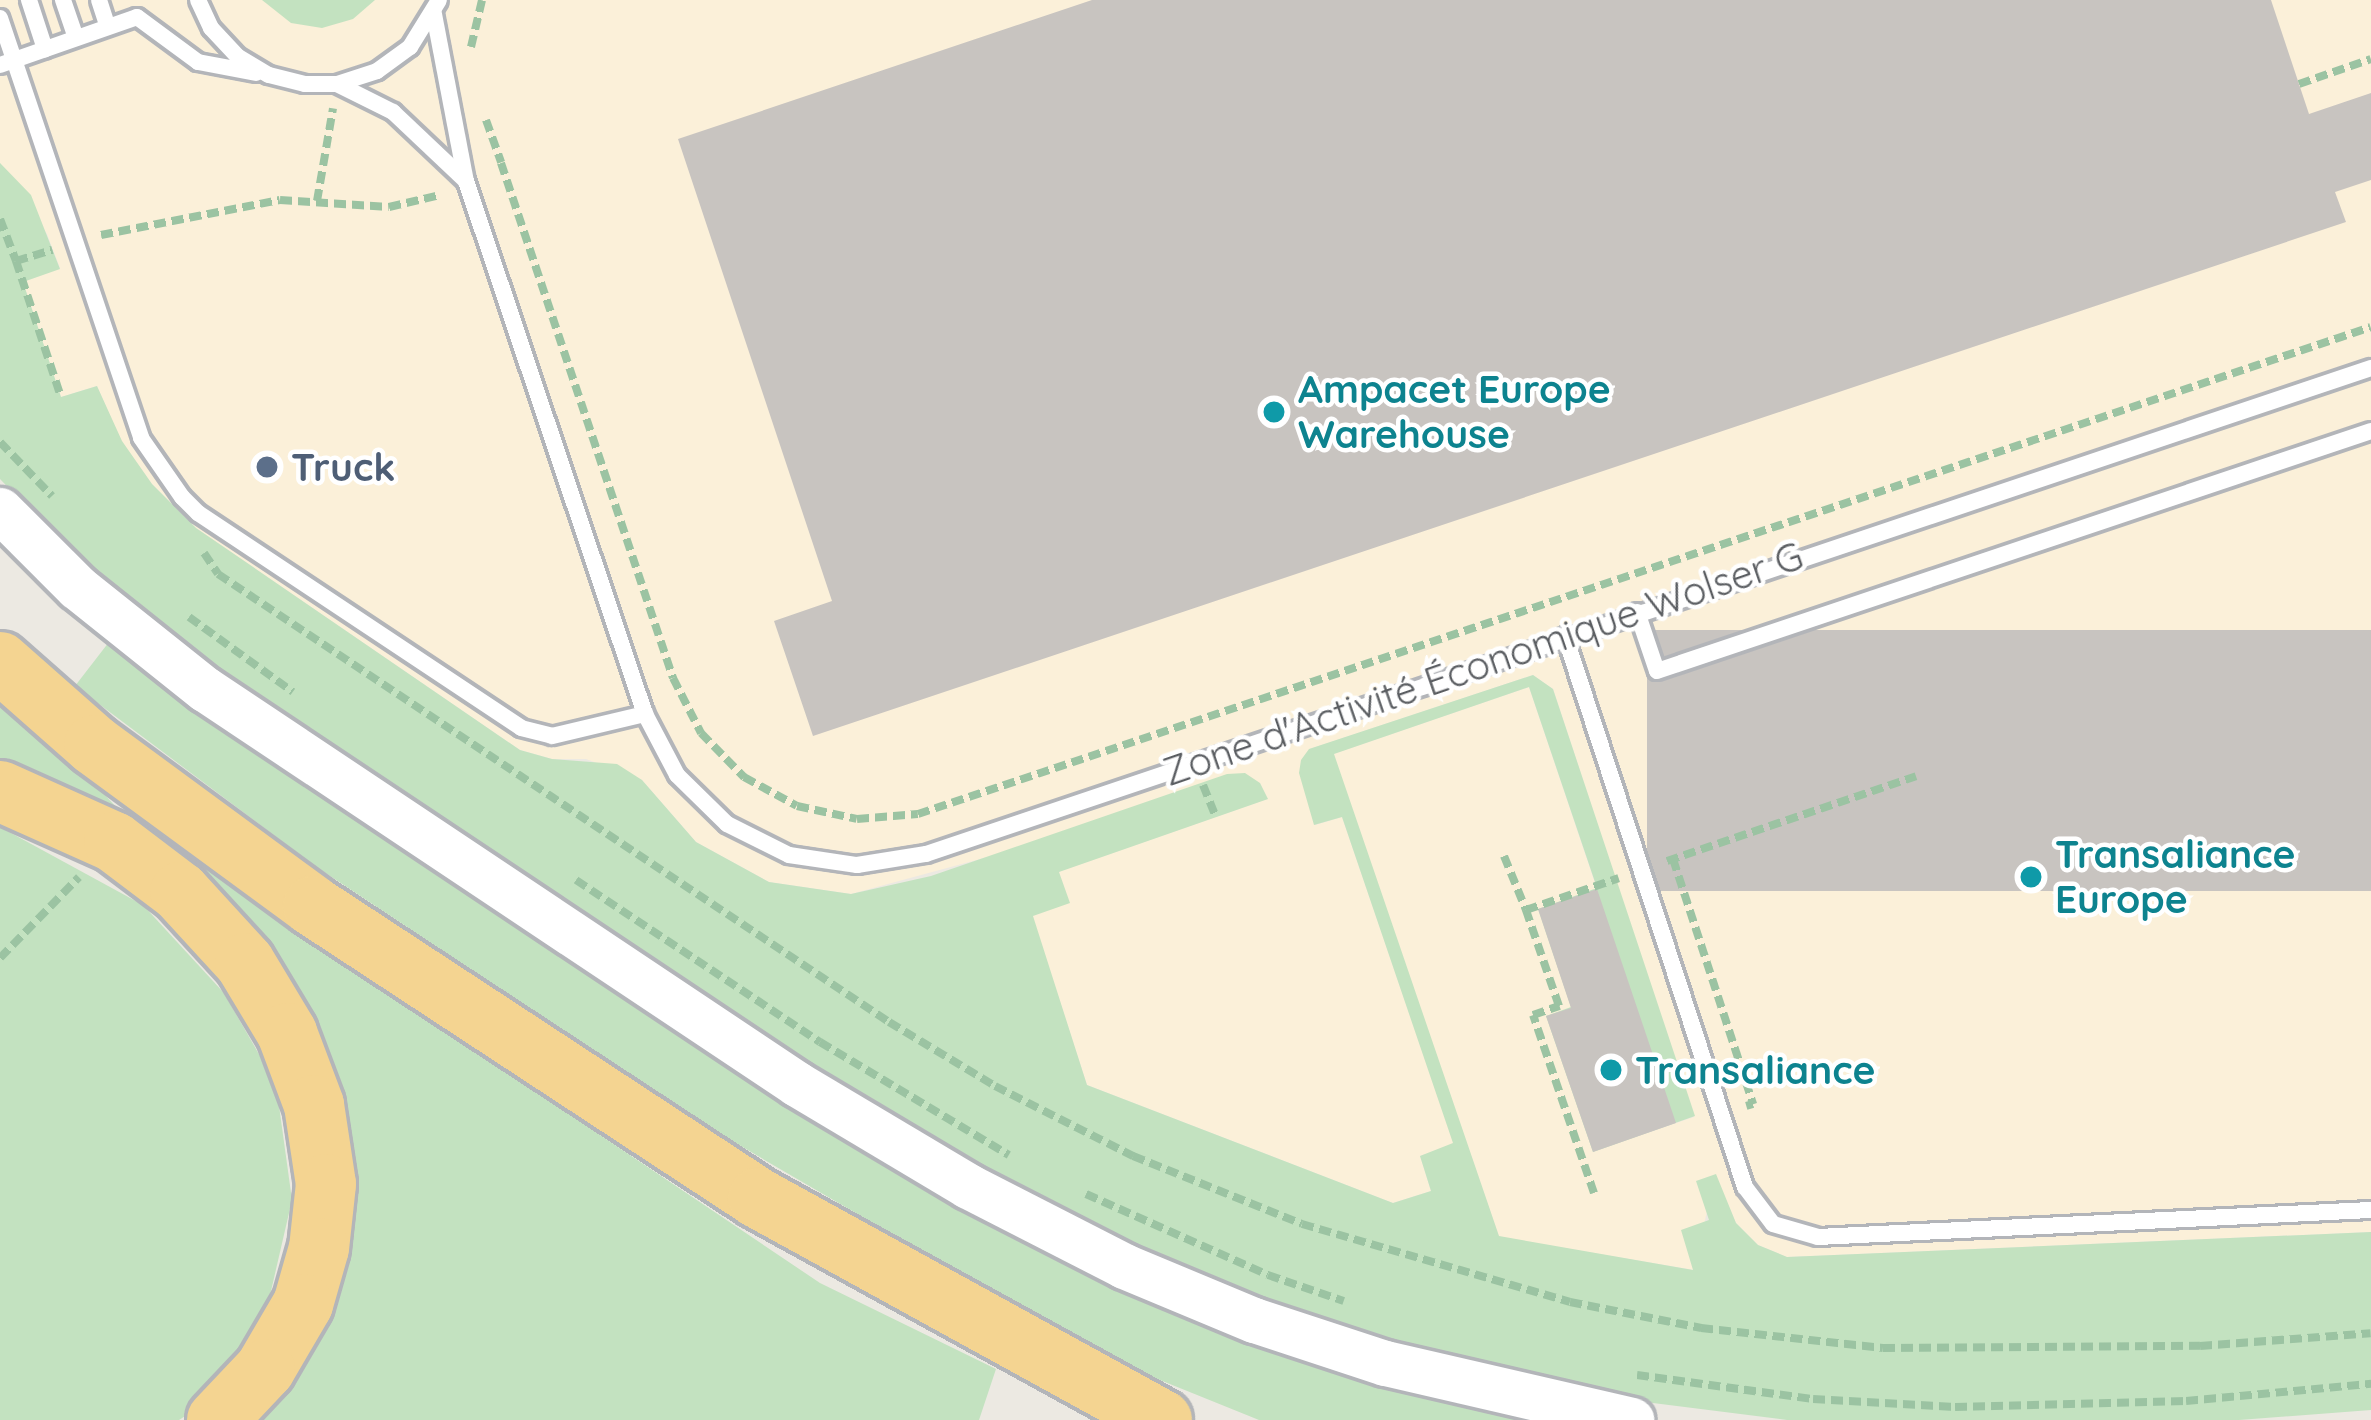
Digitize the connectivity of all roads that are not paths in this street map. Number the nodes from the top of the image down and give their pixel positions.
1 (29, 0) edge
2 (63, 0) edge
3 (99, 0) edge
4 (198, 0) edge
5 (437, 7) edge
6 (134, 8) edge
7 (0, 18) edge
8 (108, 27) junction
9 (76, 38) junction
10 (45, 49) junction
11 (7, 62) edge
12 (269, 75) junction
13 (337, 84) junction
14 (466, 181) junction
15 (2371, 368) edge
16 (2371, 431) edge
17 (0, 510) edge
18 (1637, 612) junction
19 (1565, 636) junction
20 (0, 662) edge
21 (645, 714) junction
22 (0, 791) edge
23 (2371, 1210) edge
24 (217, 1420) edge
25 (1162, 1420) edge
26 (1632, 1420) edge

1 - 10 lane
2 - 9 lane
3 - 8 lane
4 - 12 lane, Zone d'Activité Économique Wolser G
5 - 13 lane, Zone d'Activité Économique Wolser G
5 - 14 lane, Zone d'Activité Économique Wolser G
6 - 8 lane, Zone d'Activité Économique Wolser G
6 - 12 lane, Zone d'Activité Économique Wolser G
7 - 11 lane
8 - 9 lane, Zone d'Activité Économique Wolser G
9 - 10 lane, Zone d'Activité Économique Wolser G
10 - 11 lane, Zone d'Activité Économique Wolser G
11 - 21 lane
12 - 13 lane, Zone d'Activité Économique Wolser G
13 - 14 lane, Zone d'Activité Économique Wolser G
14 - 21 lane, Zone d'Activité Économique Wolser G
15 - 18 lane, Zone d'Activité Économique Wolser G
16 - 18 lane
17 - 26 main road
18 - 19 lane, Zone d'Activité Économique Wolser G
19 - 21 lane, Zone d'Activité Économique Wolser G
19 - 23 lane
20 - 25 highway
22 - 24 highway

